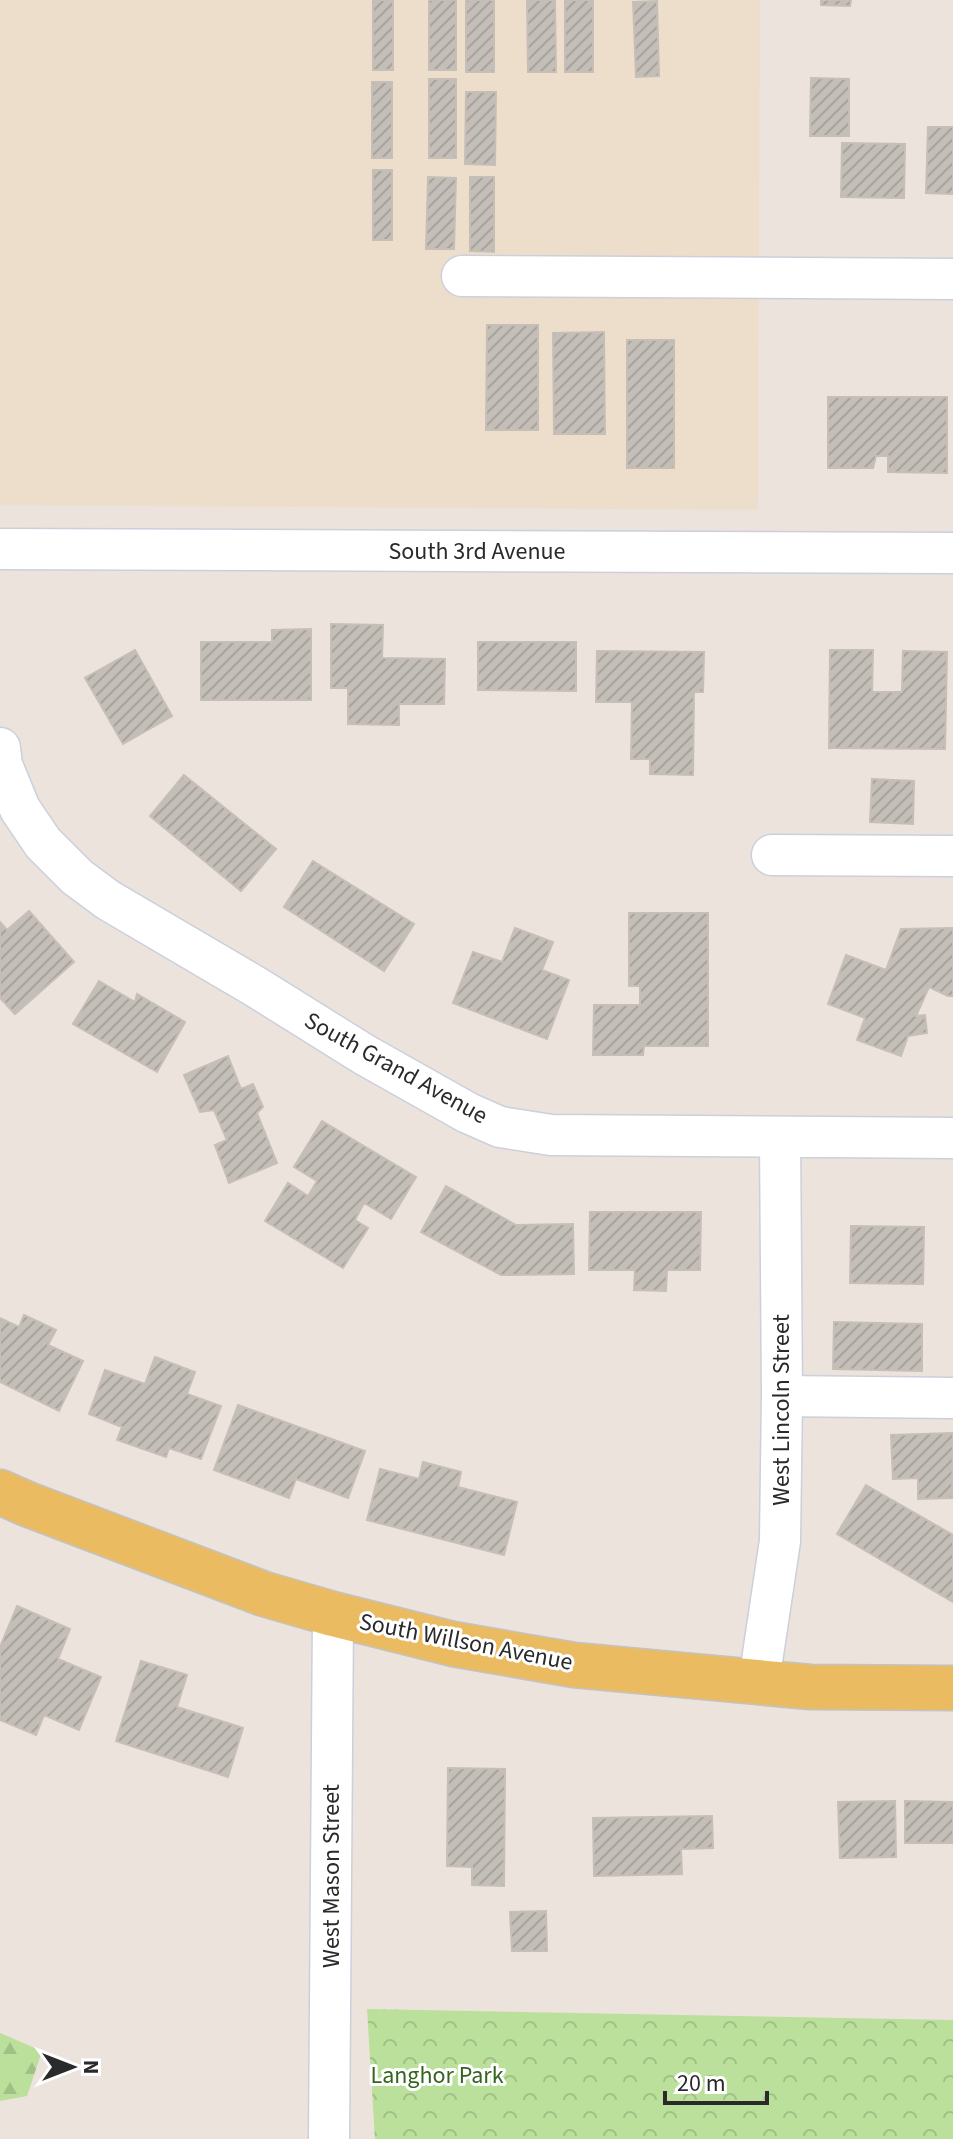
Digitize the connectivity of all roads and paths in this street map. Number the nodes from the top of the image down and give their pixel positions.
1 (462, 276) dead end
2 (953, 279) edge
3 (0, 549) edge
4 (953, 553) edge
5 (0, 748) edge
6 (772, 855) dead end
7 (953, 856) edge
8 (780, 1137) junction
9 (953, 1138) edge
10 (782, 1396) junction
11 (953, 1398) edge
12 (0, 1492) edge
13 (333, 1614) junction
14 (759, 1681) junction
15 (953, 1688) edge
16 (329, 2139) edge

1 - 2 street
3 - 4 street, South 3rd Avenue
5 - 8 street, South Grand Avenue
6 - 7 street
8 - 9 street, South Grand Avenue
8 - 10 street, West Lincoln Street
10 - 11 street
10 - 14 street, West Lincoln Street
12 - 13 main road, South Willson Avenue
13 - 14 main road, South Willson Avenue
13 - 16 street, West Mason Street
14 - 15 main road, South Willson Avenue

